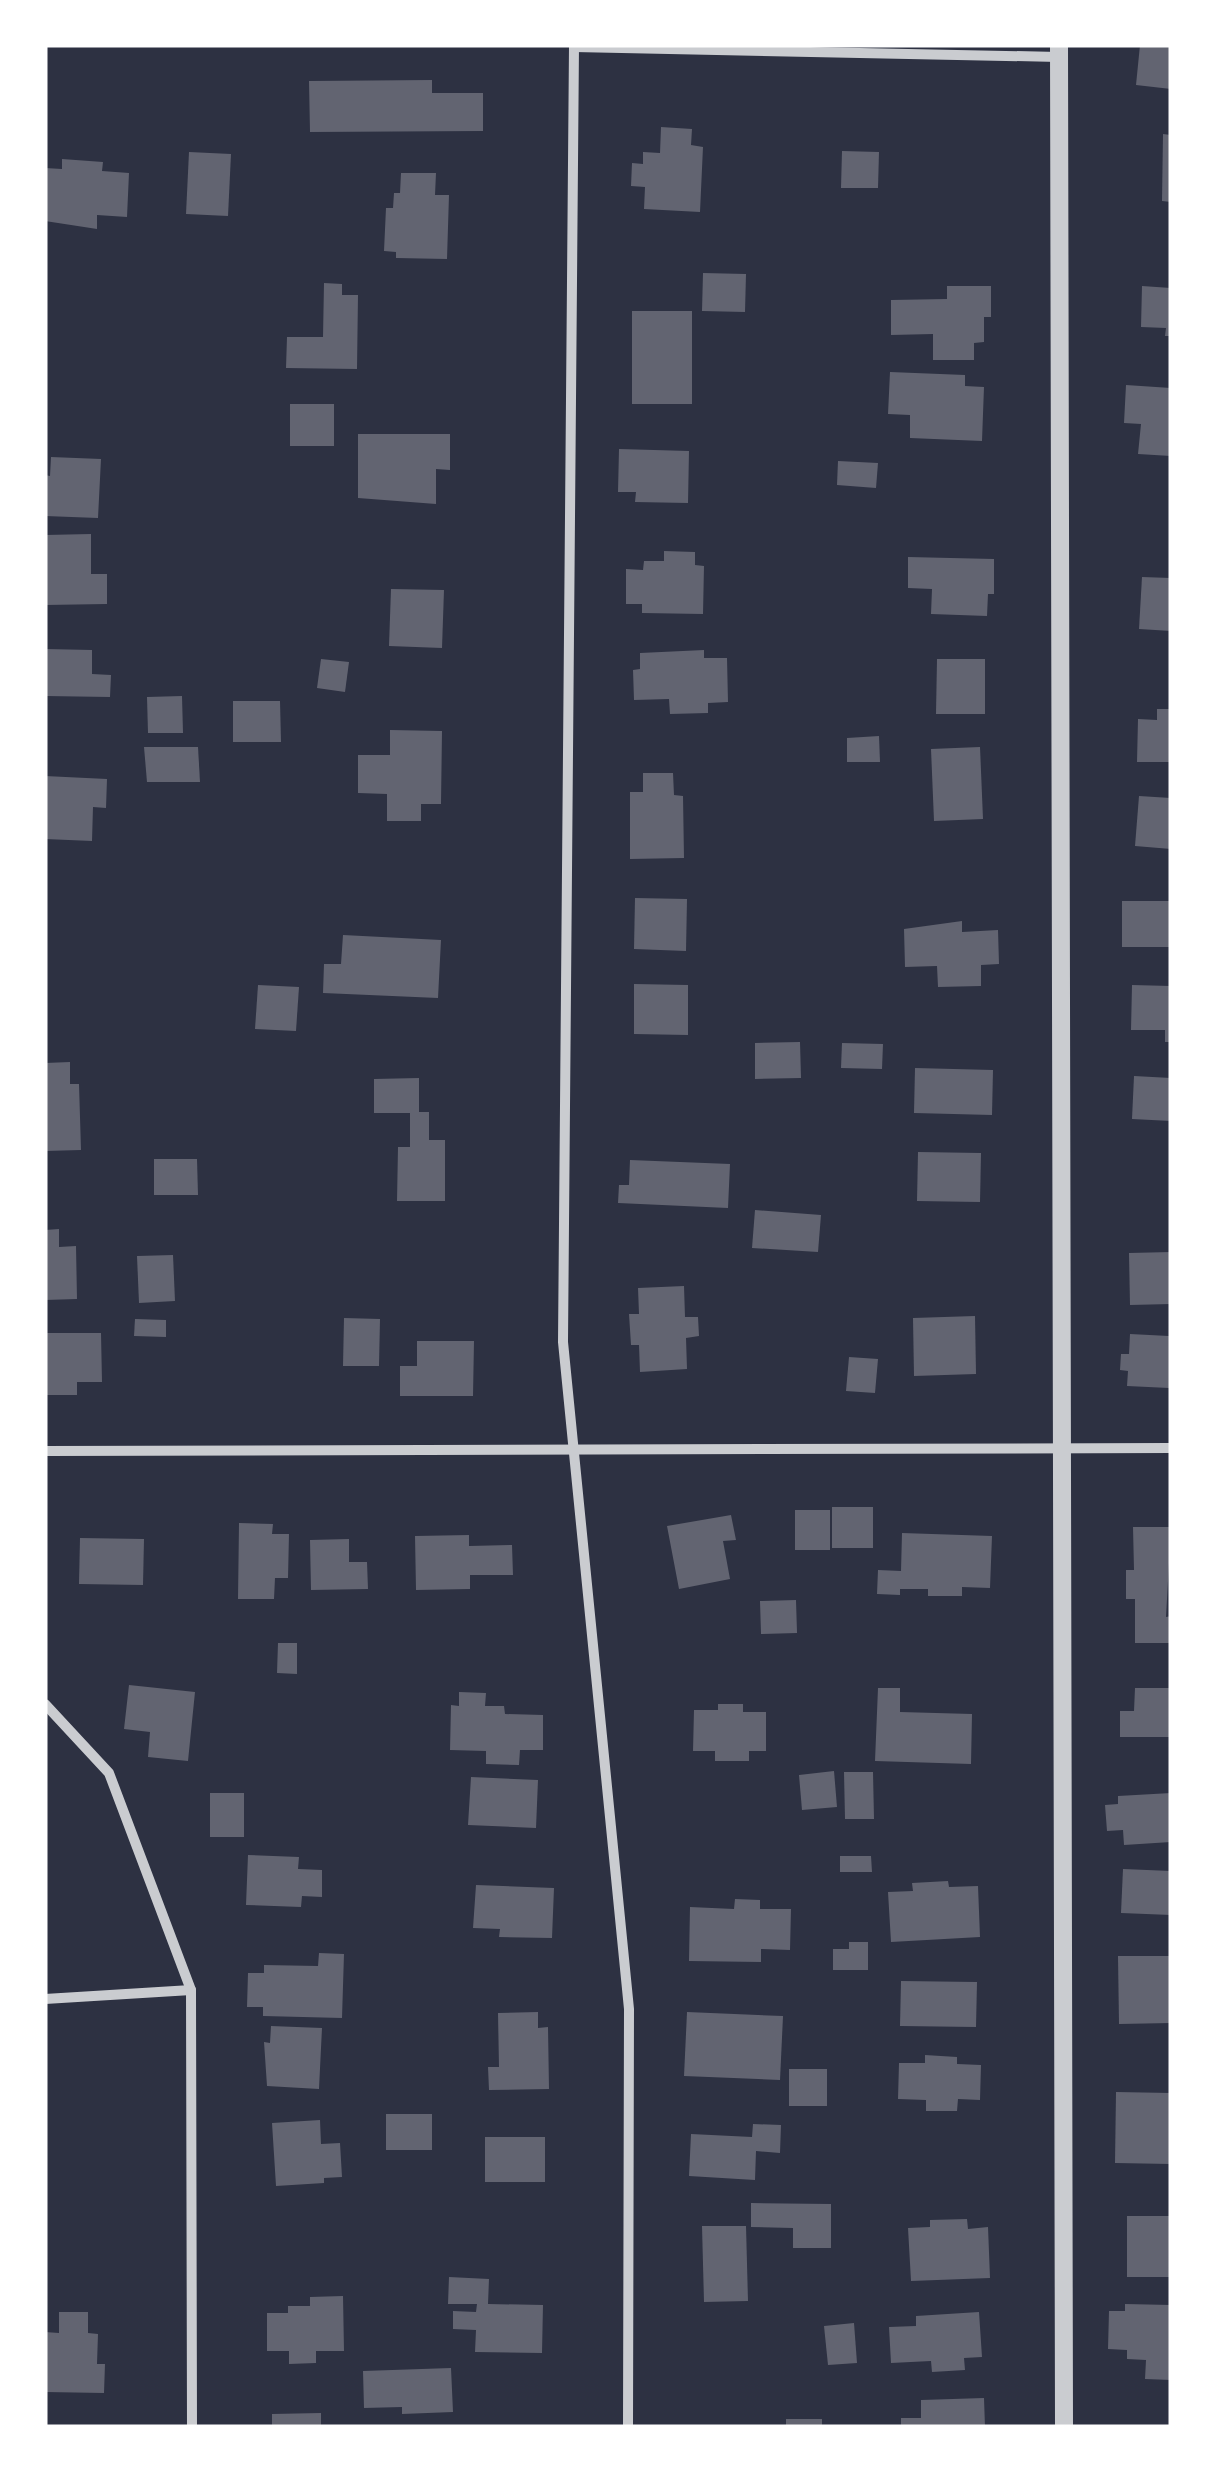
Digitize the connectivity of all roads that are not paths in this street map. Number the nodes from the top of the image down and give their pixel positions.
1 (574, 46) edge
2 (1059, 51) edge
3 (1062, 1448) junction
4 (1171, 1448) edge
5 (574, 1450) junction
6 (45, 1451) edge
7 (45, 1704) edge
8 (191, 1990) junction
9 (45, 1999) edge
10 (192, 2427) edge
11 (628, 2427) edge
12 (1064, 2427) edge

1 - 2 street
1 - 5 street
2 - 3 street
3 - 4 street
3 - 5 street
3 - 12 street
5 - 6 street
5 - 11 street
7 - 8 street
8 - 9 street
8 - 10 street

